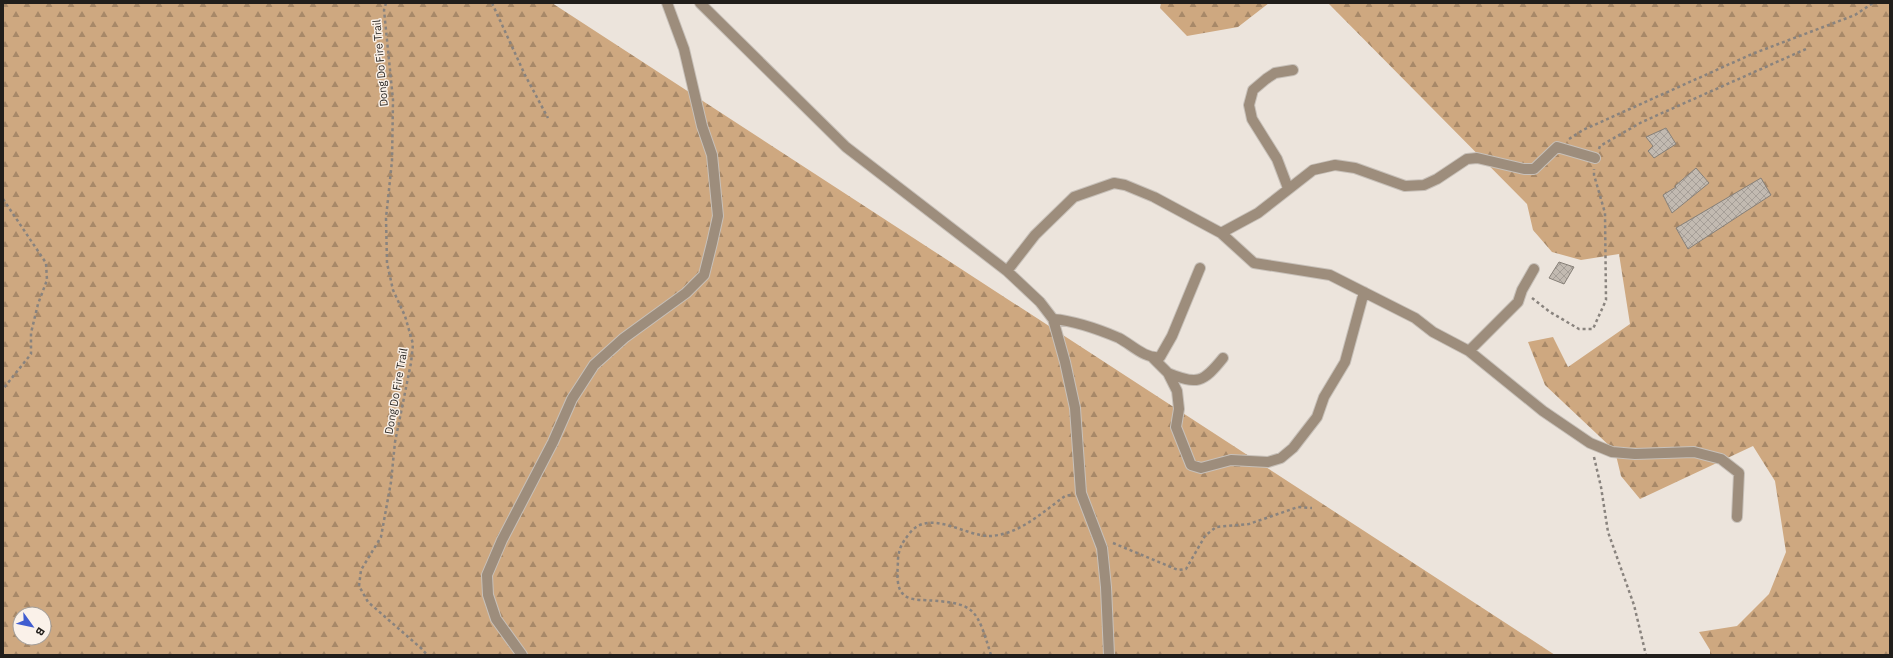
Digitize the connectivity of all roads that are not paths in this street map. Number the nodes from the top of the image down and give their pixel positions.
1 (667, 3) edge
2 (700, 3) edge
3 (1293, 70) dead end
4 (1595, 158) road end
5 (1288, 188) junction
6 (1221, 233) junction
7 (1200, 268) dead end
8 (1534, 269) dead end
9 (1007, 271) junction
10 (1364, 292) junction
11 (1053, 319) junction
12 (1469, 351) junction
13 (1152, 358) junction
14 (1223, 358) dead end
15 (1168, 373) junction
16 (1737, 517) dead end
17 (522, 655) edge
18 (1109, 655) edge

1 - 17 street
2 - 9 street
3 - 5 street
4 - 5 street
5 - 6 street
6 - 9 street
6 - 10 street
7 - 13 street
8 - 12 street
9 - 11 street
10 - 12 street
10 - 15 street
11 - 13 street
11 - 18 street
12 - 16 street
13 - 15 street
14 - 15 street

